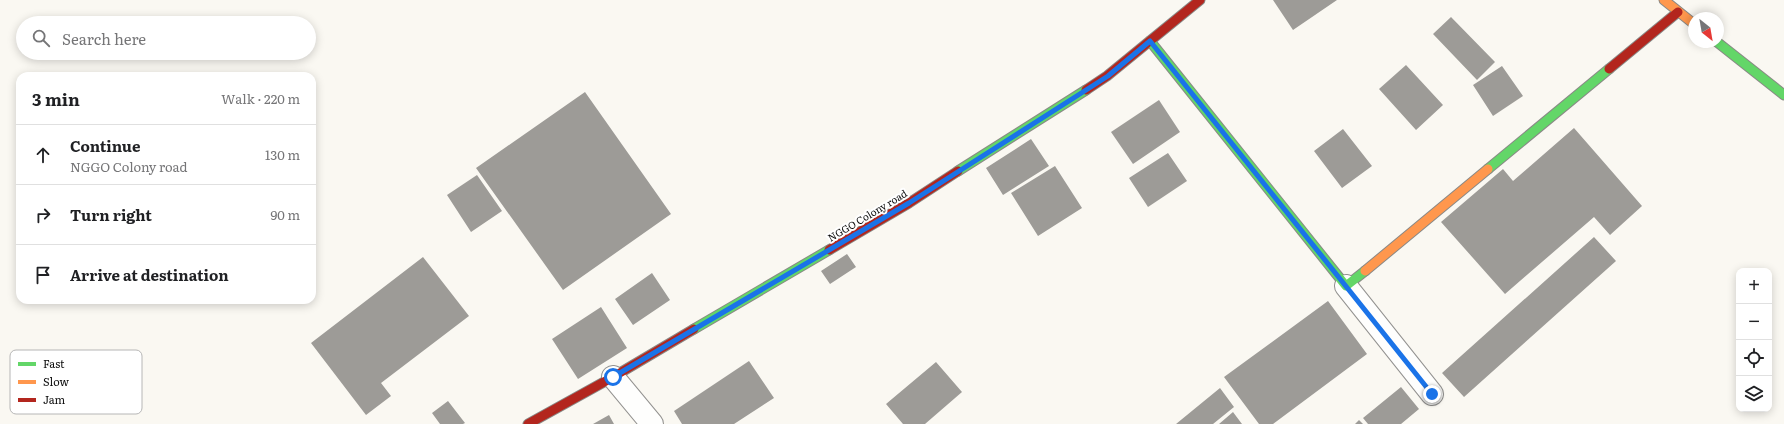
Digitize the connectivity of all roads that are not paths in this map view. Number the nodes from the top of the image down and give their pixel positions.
1 (1200, 0) edge
2 (1664, 0) edge
3 (1678, 12) junction
4 (1688, 20) edge
5 (1150, 41) junction
6 (1724, 48) edge
7 (1784, 95) edge
8 (1346, 286) junction
9 (613, 377) junction
10 (1432, 394) dead end
11 (528, 424) edge
12 (652, 424) edge

1 - 5 street, NGGO Colony road
2 - 3 street
3 - 4 street
3 - 8 street
5 - 8 street
5 - 9 street, NGGO Colony road
6 - 7 street
8 - 10 street
9 - 11 street, NGGO Colony road
9 - 12 street

